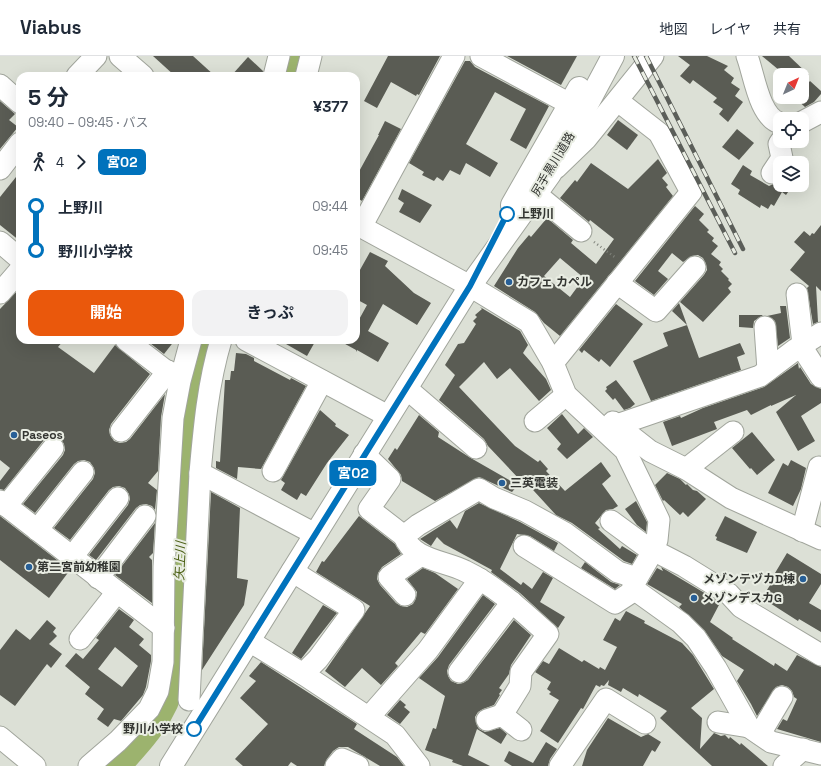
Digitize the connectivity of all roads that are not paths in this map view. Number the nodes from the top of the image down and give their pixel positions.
1 (96, 56) edge
2 (120, 56) edge
3 (279, 56) edge
4 (311, 56) edge
5 (454, 56) edge
6 (481, 56) edge
7 (596, 56) edge
8 (613, 56) edge
9 (653, 56) edge
10 (747, 56) edge
11 (81, 72) edge
12 (138, 72) edge
13 (275, 72) edge
14 (307, 72) edge
15 (0, 85) edge
16 (16, 99) edge
17 (618, 101) junction
18 (570, 104) junction
19 (821, 112) edge
20 (773, 118) edge
21 (809, 118) edge
22 (16, 148) edge
23 (780, 148) edge
24 (0, 169) edge
25 (772, 173) dead end
26 (550, 174) junction
27 (536, 194) junction
28 (360, 221) edge
29 (360, 226) edge
30 (581, 231) road end
31 (0, 242) edge
32 (16, 256) edge
33 (16, 264) edge
34 (695, 267) dead end
35 (623, 276) junction
36 (470, 286) junction
37 (0, 293) edge
38 (797, 294) dead end
39 (765, 327) dead end
40 (821, 333) edge
41 (131, 344) edge
42 (190, 344) edge
43 (220, 344) edge
44 (253, 344) edge
45 (802, 345) junction
46 (554, 367) junction
47 (768, 370) junction
48 (174, 376) junction
49 (821, 377) edge
50 (322, 381) junction
51 (406, 388) junction
52 (566, 395) junction
53 (388, 416) junction
54 (535, 421) dead end
55 (617, 425) junction
56 (121, 431) dead end
57 (733, 432) dead end
58 (53, 448) dead end
59 (476, 448) dead end
60 (364, 454) junction
61 (819, 467) dead end
62 (686, 469) junction
63 (273, 471) dead end
64 (83, 472) dead end
65 (200, 473) junction
66 (118, 498) dead end
67 (3, 504) edge
68 (145, 516) dead end
69 (612, 521) dead end
70 (37, 530) junction
71 (802, 530) junction
72 (315, 534) junction
73 (404, 536) junction
74 (821, 539) edge
75 (524, 546) dead end
76 (653, 551) junction
77 (421, 555) junction
78 (72, 557) junction
79 (292, 571) junction
80 (98, 578) junction
81 (480, 579) junction
82 (636, 584) junction
83 (117, 592) junction
84 (406, 595) dead end
85 (512, 602) junction
86 (164, 628) junction
87 (80, 640) dead end
88 (249, 641) junction
89 (821, 655) edge
90 (460, 672) dead end
91 (303, 674) junction
92 (782, 697) dead end
93 (189, 700) dead end
94 (641, 715) dead end
95 (369, 718) junction
96 (718, 722) dead end
97 (522, 730) dead end
98 (754, 731) junction
99 (0, 737) edge
100 (812, 752) edge
101 (35, 766) edge
102 (89, 766) edge
103 (171, 766) edge
104 (336, 766) edge
105 (358, 766) edge
106 (419, 766) edge
107 (560, 766) edge
108 (784, 766) edge

1 - 11 street
2 - 12 street
3 - 13 street
4 - 14 street
5 - 28 street
6 - 18 street
7 - 18 main road, 尻手黒川道路
8 - 26 main road, 尻手黒川道路
9 - 17 street
10 - 20 street
15 - 16 street
17 - 26 street
17 - 35 street
18 - 36 main road, 尻手黒川道路
19 - 21 street
22 - 24 street
23 - 25 street
26 - 27 main road, 尻手黒川道路
27 - 30 street
27 - 36 main road, 尻手黒川道路
29 - 36 street
31 - 32 street
33 - 37 street
34 - 35 street
35 - 46 street
36 - 46 street
36 - 51 main road, 尻手黒川道路
38 - 45 street
39 - 47 street
40 - 45 street
41 - 48 street
42 - 48 street
43 - 65 street
44 - 50 street
45 - 47 street
45 - 49 street
46 - 52 street
46 - 55 street
47 - 55 street
48 - 56 street
48 - 86 street
50 - 53 street
50 - 63 street
51 - 53 main road, 尻手黒川道路
51 - 59 street
52 - 54 street
52 - 76 street
53 - 60 main road, 尻手黒川道路
55 - 62 street
57 - 62 street
58 - 67 street
60 - 72 main road, 尻手黒川道路
60 - 73 street
61 - 71 street
62 - 71 street
64 - 70 street
65 - 72 street
65 - 93 street
66 - 78 street
67 - 70 street
68 - 80 street
69 - 76 street
70 - 78 street
71 - 74 street
72 - 79 main road, 尻手黒川道路
73 - 77 street
73 - 82 street
75 - 82 street
76 - 82 street
76 - 89 street
77 - 81 street
77 - 84 street
78 - 80 street
79 - 88 main road, 尻手黒川道路
79 - 91 street
80 - 83 street
81 - 85 street
81 - 95 street
82 - 98 street
83 - 86 street
83 - 87 street
85 - 90 street
85 - 97 street
86 - 102 street
88 - 91 street
88 - 103 main road, 尻手黒川道路
91 - 95 street
92 - 98 street
94 - 107 street
95 - 106 street
96 - 98 street
98 - 100 street
99 - 101 street
100 - 108 street
104 - 105 street

